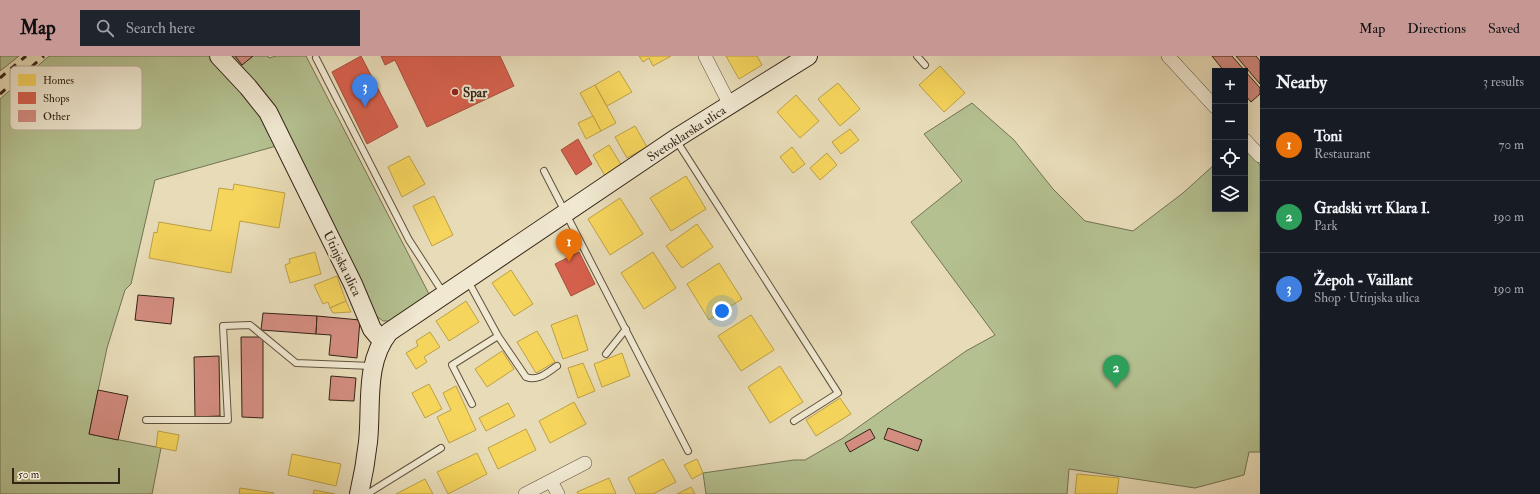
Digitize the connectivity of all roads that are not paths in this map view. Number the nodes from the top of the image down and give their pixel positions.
1 (219, 56) edge
2 (705, 56) edge
3 (808, 56) edge
4 (917, 56) edge
5 (1168, 56) edge
6 (316, 58) dead end
7 (925, 65) dead end
8 (730, 104) junction
9 (1212, 105) edge
10 (675, 139) junction
11 (1248, 143) edge
12 (1260, 156) edge
13 (544, 171) dead end
14 (566, 213) junction
15 (467, 280) junction
16 (444, 296) junction
17 (626, 329) junction
18 (498, 336) junction
19 (382, 341) junction
20 (606, 354) dead end
21 (373, 366) junction
22 (558, 366) dead end
23 (472, 404) dead end
24 (146, 420) dead end
25 (794, 420) dead end
26 (441, 448) dead end
27 (688, 450) dead end
28 (585, 463) dead end
29 (551, 481) junction
30 (359, 494) edge
31 (367, 494) edge
32 (525, 494) edge
33 (558, 494) edge

1 - 19 street, Utinjska ulica
2 - 8 street
3 - 8 street, Svetoklarska ulica
4 - 7 lane
5 - 9 street
6 - 16 lane
8 - 10 street, Svetoklarska ulica
10 - 14 street, Svetoklarska ulica
10 - 25 lane
11 - 12 street
13 - 14 lane
14 - 15 street, Svetoklarska ulica
14 - 17 lane
15 - 16 street, Svetoklarska ulica
15 - 18 lane
16 - 19 street, Svetoklarska ulica
17 - 20 lane
17 - 27 lane
18 - 22 lane
18 - 23 lane
19 - 21 street
21 - 24 lane
21 - 30 street
26 - 31 lane
28 - 29 street
29 - 32 street
29 - 33 street

